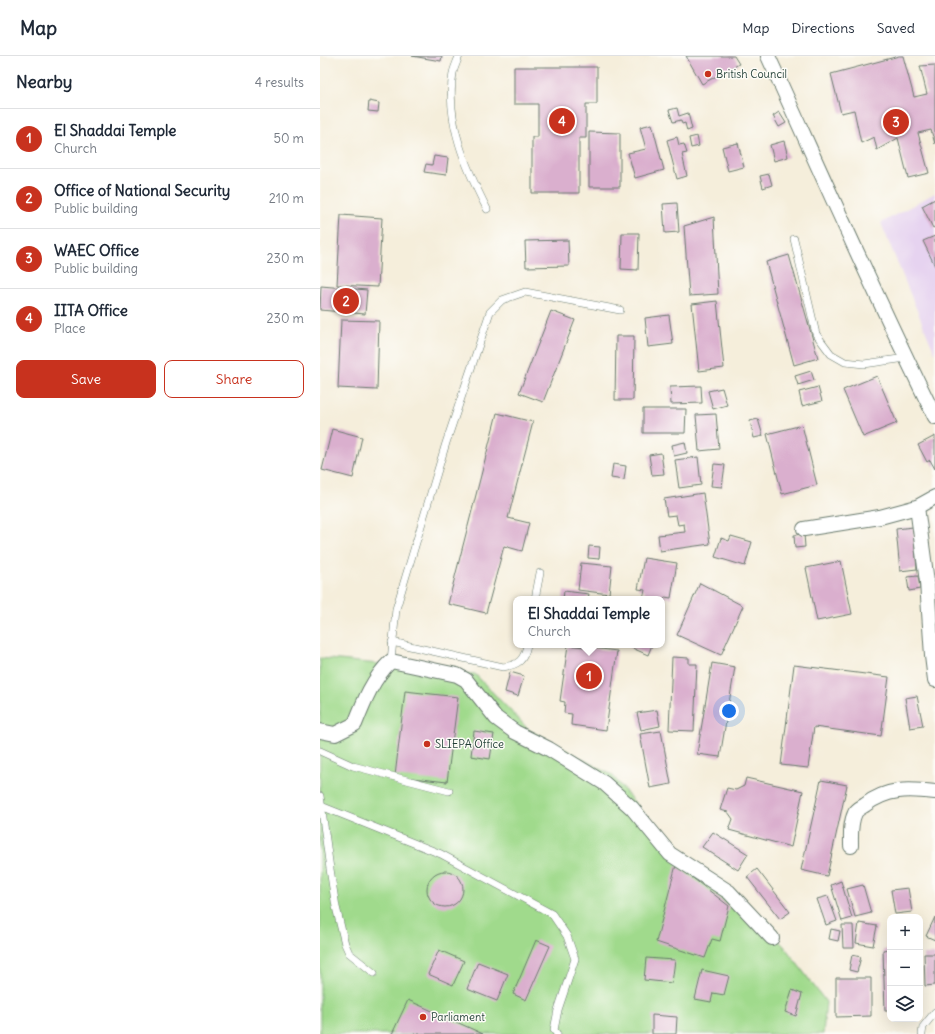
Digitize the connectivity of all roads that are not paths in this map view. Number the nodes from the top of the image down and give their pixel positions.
1 (459, 56) edge
2 (768, 56) edge
3 (487, 209) dead end
4 (794, 239) dead end
5 (620, 310) dead end
6 (906, 358) junction
7 (935, 416) edge
8 (935, 497) edge
9 (917, 507) junction
10 (804, 529) dead end
11 (540, 573) dead end
12 (536, 596) edge
13 (392, 642) junction
14 (526, 648) edge
15 (391, 661) junction
16 (935, 680) edge
17 (320, 731) edge
18 (320, 750) edge
19 (449, 791) dead end
20 (935, 792) edge
21 (320, 796) edge
22 (321, 806) junction
23 (851, 846) dead end
24 (772, 938) dead end
25 (374, 973) dead end
26 (935, 1012) edge
27 (557, 1034) edge
28 (922, 1034) edge

1 - 3 lane
2 - 6 street
4 - 6 lane
5 - 13 lane
6 - 7 street
8 - 9 street
9 - 10 street
9 - 16 street
11 - 12 lane
13 - 14 lane
13 - 15 lane
15 - 17 street
15 - 24 street
18 - 19 lane
20 - 23 street
21 - 22 lane
22 - 25 lane
22 - 27 lane
26 - 28 lane

